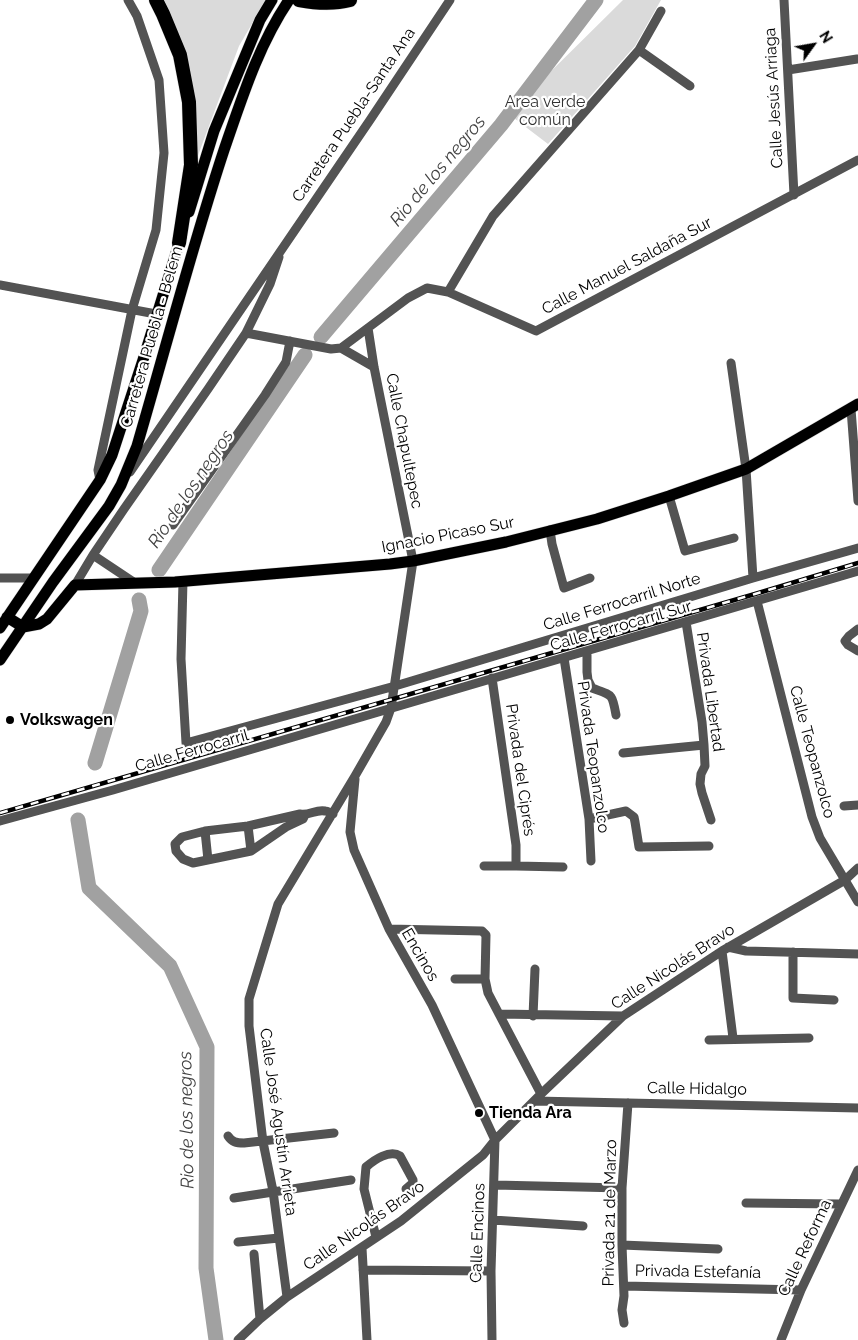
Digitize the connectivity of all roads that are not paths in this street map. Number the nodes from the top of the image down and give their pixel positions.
1 (128, 0) edge
2 (156, 0) edge
3 (272, 0) edge
4 (288, 0) edge
5 (350, 0) edge
6 (450, 0) edge
7 (784, 0) edge
8 (304, 1) edge
9 (661, 11) dead end
10 (639, 50) junction
11 (857, 59) edge
12 (788, 70) junction
13 (690, 86) dead end
14 (858, 160) edge
15 (794, 195) junction
16 (179, 243) junction
17 (282, 247) junction
18 (0, 285) edge
19 (448, 292) junction
20 (132, 310) junction
21 (156, 314) junction
22 (368, 328) junction
23 (246, 333) junction
24 (290, 341) junction
25 (341, 348) junction
26 (731, 364) dead end
27 (374, 367) junction
28 (854, 406) edge
29 (746, 469) junction
30 (100, 480) junction
31 (121, 485) junction
32 (858, 488) edge
33 (669, 496) junction
34 (858, 501) edge
35 (173, 525) dead end
36 (550, 530) junction
37 (734, 538) dead end
38 (858, 548) edge
39 (94, 554) junction
40 (413, 561) junction
41 (858, 571) edge
42 (0, 578) edge
43 (34, 578) junction
44 (590, 578) dead end
45 (753, 578) junction
46 (183, 581) junction
47 (135, 583) junction
48 (75, 585) junction
49 (757, 601) junction
50 (7, 617) junction
51 (686, 622) junction
52 (23, 627) junction
53 (0, 628) edge
54 (858, 629) edge
55 (588, 651) junction
56 (858, 651) edge
57 (564, 658) junction
58 (0, 660) edge
59 (492, 678) junction
60 (395, 686) junction
61 (391, 708) junction
62 (616, 715) dead end
63 (704, 745) junction
64 (623, 752) dead end
65 (355, 776) junction
66 (858, 805) edge
67 (844, 806) dead end
68 (332, 814) junction
69 (589, 818) junction
70 (711, 820) dead end
71 (0, 821) edge
72 (285, 823) junction
73 (248, 826) junction
74 (205, 831) junction
75 (709, 846) dead end
76 (251, 851) junction
77 (208, 860) junction
78 (591, 861) dead end
79 (484, 866) dead end
80 (516, 866) junction
81 (563, 867) dead end
82 (858, 868) edge
83 (845, 880) junction
84 (858, 902) edge
85 (389, 929) junction
86 (725, 949) junction
87 (793, 952) junction
88 (858, 954) edge
89 (535, 969) dead end
90 (485, 978) junction
91 (455, 979) dead end
92 (834, 1000) dead end
93 (499, 1014) junction
94 (533, 1016) junction
95 (623, 1016) junction
96 (733, 1038) junction
97 (809, 1038) dead end
98 (708, 1040) dead end
99 (538, 1098) junction
100 (628, 1103) junction
101 (858, 1108) edge
102 (334, 1133) dead end
103 (228, 1136) dead end
104 (495, 1140) junction
105 (263, 1142) junction
106 (858, 1170) edge
107 (351, 1180) dead end
108 (495, 1185) junction
109 (622, 1188) junction
110 (406, 1189) dead end
111 (273, 1191) junction
112 (234, 1198) dead end
113 (746, 1203) dead end
114 (841, 1204) junction
115 (493, 1220) junction
116 (583, 1226) dead end
117 (376, 1237) junction
118 (279, 1238) junction
119 (238, 1242) dead end
120 (622, 1245) junction
121 (362, 1248) junction
122 (718, 1249) dead end
123 (254, 1254) dead end
124 (363, 1270) junction
125 (491, 1271) junction
126 (624, 1286) junction
127 (801, 1290) junction
128 (287, 1297) junction
129 (260, 1319) junction
130 (624, 1323) dead end
131 (238, 1340) edge
132 (368, 1340) edge
133 (492, 1340) edge
134 (781, 1340) edge

1 - 20 street
2 - 16 highway
3 - 16 main road, Carretera Puebla - Belem
4 - 31 main road, Carretera Puebla - Belem
5 - 8 highway
6 - 17 street, Carretera Puebla-Santa Ana
7 - 12 street, Calle Jesús Arriaga
9 - 10 street
10 - 13 street
10 - 19 street
11 - 12 street
12 - 15 street, Calle Jesús Arriaga
14 - 15 street, Calle Manuel Saldaña Sur
15 - 19 street, Calle Manuel Saldaña Sur
16 - 21 main road, Carretera Puebla - Belem
17 - 23 street
17 - 31 street, Carretera Puebla-Santa Ana
18 - 20 street
19 - 22 street, Calle Manuel Saldaña Sur
20 - 21 street
20 - 30 street
21 - 30 main road, Carretera Puebla - Belem
22 - 25 street, Calle Manuel Saldaña Sur
22 - 27 street, Calle Chapultepec
23 - 24 street
23 - 39 street
24 - 25 street
24 - 35 street
25 - 27 street
26 - 29 street
27 - 40 street, Calle Chapultepec
28 - 29 main road, Ignacio Picaso Sur
28 - 32 street
29 - 33 main road, Ignacio Picaso Sur
29 - 45 street
30 - 43 main road, Carretera Puebla - Belem
31 - 52 main road, Carretera Puebla - Belem
32 - 34 street
33 - 36 main road, Ignacio Picaso Sur
33 - 37 street
36 - 40 main road, Ignacio Picaso Sur
36 - 44 street
38 - 45 street, Calle Ferrocarril Norte
39 - 47 street
39 - 48 street
40 - 46 main road, Ignacio Picaso Sur
40 - 60 street, Calle Chapultepec
41 - 49 street, Calle Ferrocarril Sur
42 - 43 street
43 - 50 main road, Carretera Puebla - Belem
45 - 60 street, Calle Ferrocarril Norte
46 - 47 main road, Ignacio Picaso Sur
46 - 60 street, Calle Ferrocarril
47 - 48 main road, Ignacio Picaso Sur
48 - 52 main road
49 - 51 street, Calle Ferrocarril Sur
49 - 83 street, Calle Teopanzolco
50 - 52 main road
50 - 53 main road, Carretera Puebla - Belem
51 - 55 street, Calle Ferrocarril Sur
51 - 63 street, Privada Libertad
52 - 58 main road, Carretera Puebla - Belem
54 - 56 street
55 - 57 street, Calle Ferrocarril Sur
55 - 62 street
57 - 59 street, Calle Ferrocarril Sur
57 - 69 street, Privada Teopanzolco
59 - 61 street, Calle Ferrocarril Sur
59 - 80 street, Privada del Ciprés
60 - 61 street, Calle José Agustín Arrieta
61 - 65 street, Calle José Agustín Arrieta
61 - 71 street, Calle Ferrocarril
63 - 64 street
63 - 70 street, Privada Libertad
65 - 68 street, Calle José Agustín Arrieta
65 - 85 street, Encinos
66 - 67 street
68 - 72 street
68 - 105 street, Calle José Agustín Arrieta
69 - 75 street
69 - 78 street, Privada Teopanzolco
72 - 73 street
72 - 76 street
73 - 74 street
73 - 76 street
74 - 77 street
74 - 77 street
76 - 77 street
79 - 80 street
80 - 81 street
82 - 83 street, Calle Nicolás Bravo
83 - 84 street, Calle Teopanzolco
83 - 86 street, Calle Nicolás Bravo
85 - 90 street
85 - 104 street, Encinos
86 - 87 street
86 - 95 street, Calle Nicolás Bravo
86 - 96 street
87 - 88 street
87 - 92 street
89 - 94 street
90 - 91 street
90 - 93 street
93 - 94 street
93 - 99 street
94 - 95 street
95 - 99 street, Calle Nicolás Bravo
96 - 97 street
96 - 98 street
99 - 100 street, Calle Hidalgo
99 - 104 street, Calle Nicolás Bravo
100 - 101 street, Calle Hidalgo
100 - 109 street, Privada 21 de Marzo
102 - 105 street
103 - 105 street
104 - 108 street, Calle Encinos
104 - 117 street, Calle Nicolás Bravo
105 - 111 street, Calle José Agustín Arrieta
106 - 114 street, Calle Reforma
107 - 111 street
108 - 109 street
108 - 115 street, Calle Encinos
109 - 120 street, Privada 21 de Marzo
110 - 117 street
111 - 112 street
111 - 118 street, Calle José Agustín Arrieta
113 - 114 street
114 - 127 street, Calle Reforma
115 - 116 street
115 - 125 street, Calle Encinos
117 - 121 street, Calle Nicolás Bravo
118 - 119 street
118 - 128 street, Calle José Agustín Arrieta
120 - 122 street
120 - 126 street, Privada 21 de Marzo
121 - 124 street
121 - 128 street, Calle Nicolás Bravo
123 - 129 street
124 - 125 street
124 - 132 street
125 - 133 street, Calle Encinos
126 - 127 street, Privada Estefanía
126 - 130 street, Privada 21 de Marzo
127 - 134 street, Calle Reforma
128 - 129 street, Calle Nicolás Bravo
129 - 131 street, Calle Nicolás Bravo

